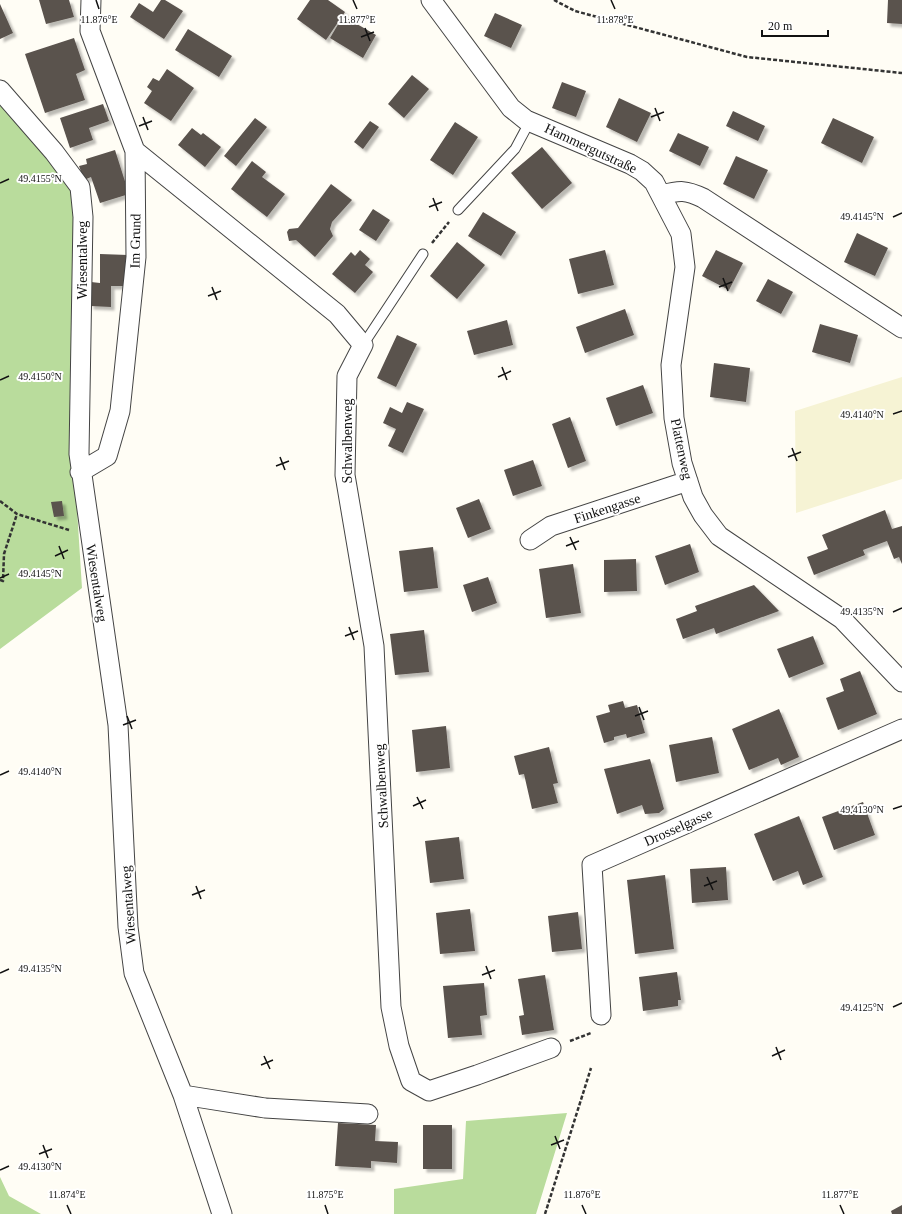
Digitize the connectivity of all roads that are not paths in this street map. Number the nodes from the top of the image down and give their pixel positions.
1 (91, 0) edge
2 (430, 0) edge
3 (0, 90) edge
4 (530, 121) junction
5 (135, 151) junction
6 (662, 195) junction
7 (458, 210) road end
8 (423, 254) road end
9 (902, 328) edge
10 (363, 345) junction
11 (80, 472) junction
12 (688, 481) junction
13 (530, 540) dead end
14 (902, 682) edge
15 (902, 729) edge
16 (601, 1015) road end
17 (551, 1048) road end
18 (183, 1095) junction
19 (368, 1114) dead end
20 (222, 1214) edge

1 - 5 street, Im Grund
2 - 4 street, Hammergutstraße
3 - 11 street, Wiesentalweg
4 - 6 street, Hammergutstraße
4 - 7 lane
5 - 10 street
5 - 11 street, Im Grund
6 - 9 street
6 - 12 street, Plattenweg
8 - 10 lane, Schwalbenweg
10 - 17 street, Schwalbenweg
11 - 18 street, Wiesentalweg
12 - 13 street, Finkengasse
12 - 14 street, Plattenweg
15 - 16 street, Drosselgasse
18 - 19 street
18 - 20 street, Wiesentalweg

